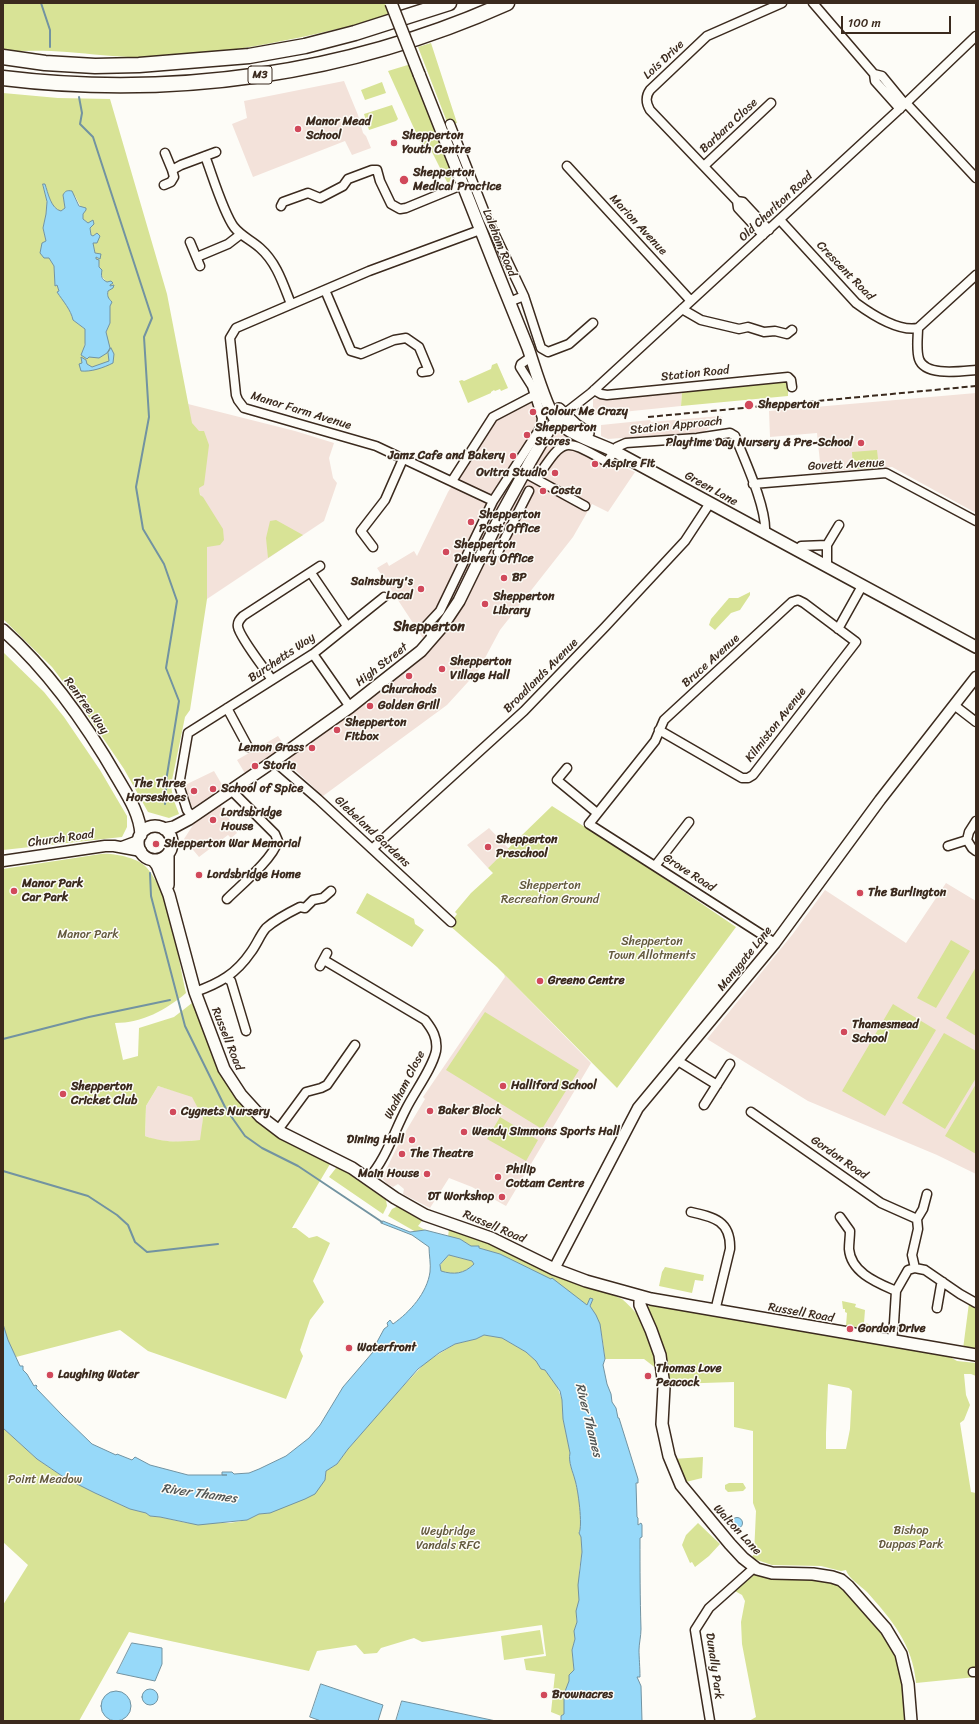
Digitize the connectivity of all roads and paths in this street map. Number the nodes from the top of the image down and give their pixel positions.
1 (391, 3) edge
2 (448, 3) edge
3 (507, 3) edge
4 (782, 3) edge
5 (813, 3) edge
6 (976, 36) edge
7 (3, 57) edge
8 (3, 78) edge
9 (771, 103) dead end
10 (904, 105) junction
11 (450, 124) dead end
12 (216, 152) dead end
13 (165, 153) dead end
14 (205, 156) junction
15 (567, 166) dead end
16 (704, 166) junction
17 (172, 170) junction
18 (976, 178) edge
19 (164, 185) dead end
20 (462, 185) junction
21 (280, 206) dead end
22 (780, 220) junction
23 (480, 230) junction
24 (766, 232) junction
25 (241, 234) junction
26 (190, 242) dead end
27 (197, 257) junction
28 (200, 266) dead end
29 (976, 274) edge
30 (325, 290) junction
31 (524, 296) junction
32 (691, 300) junction
33 (509, 302) junction
34 (291, 304) junction
35 (682, 309) junction
36 (593, 323) dead end
37 (918, 328) junction
38 (792, 330) dead end
39 (541, 345) junction
40 (530, 353) junction
41 (976, 370) edge
42 (422, 372) dead end
43 (792, 387) dead end
44 (592, 391) junction
45 (535, 395) junction
46 (562, 419) junction
47 (614, 451) junction
48 (403, 459) junction
49 (525, 473) junction
50 (536, 479) junction
51 (452, 481) junction
52 (753, 484) junction
53 (529, 491) dead end
54 (493, 501) junction
55 (508, 502) junction
56 (710, 503) junction
57 (585, 506) dead end
58 (520, 508) junction
59 (976, 521) edge
60 (840, 525) dead end
61 (765, 533) junction
62 (488, 541) junction
63 (827, 545) junction
64 (373, 547) dead end
65 (797, 551) junction
66 (320, 566) dead end
67 (827, 567) junction
68 (311, 573) junction
69 (862, 586) junction
70 (384, 597) dead end
71 (346, 626) junction
72 (838, 629) junction
73 (3, 630) edge
74 (432, 638) junction
75 (976, 648) edge
76 (313, 654) junction
77 (976, 676) edge
78 (272, 680) junction
79 (954, 705) junction
80 (350, 707) junction
81 (227, 708) junction
82 (976, 722) edge
83 (659, 730) junction
84 (248, 747) dead end
85 (274, 761) junction
86 (567, 768) dead end
87 (231, 790) junction
88 (134, 808) junction
89 (597, 814) junction
90 (190, 818) junction
91 (689, 822) dead end
92 (976, 822) edge
93 (589, 824) joint
94 (152, 827) junction
95 (164, 829) junction
96 (967, 840) junction
97 (172, 841) junction
98 (140, 842) junction
99 (948, 846) dead end
100 (372, 849) junction
101 (976, 851) edge
102 (168, 855) junction
103 (3, 860) edge
104 (153, 860) junction
105 (655, 866) junction
106 (331, 891) dead end
107 (169, 896) junction
108 (227, 899) dead end
109 (452, 922) dead end
110 (775, 943) junction
111 (324, 960) dead end
112 (226, 978) junction
113 (195, 992) junction
114 (246, 1031) dead end
115 (355, 1045) dead end
116 (678, 1060) junction
117 (730, 1064) dead end
118 (717, 1085) junction
119 (704, 1105) dead end
120 (751, 1112) dead end
121 (278, 1130) junction
122 (368, 1179) junction
123 (927, 1194) dead end
124 (691, 1212) dead end
125 (840, 1217) dead end
126 (917, 1219) junction
127 (915, 1268) junction
128 (554, 1269) junction
129 (943, 1282) junction
130 (896, 1291) junction
131 (640, 1297) junction
132 (976, 1303) edge
133 (938, 1308) dead end
134 (715, 1311) junction
135 (892, 1340) junction
136 (976, 1355) edge
137 (755, 1567) junction
138 (710, 1721) edge
139 (911, 1721) edge

1 - 20 main road, Laleham Road, bridge
2 - 7 highway, M3
3 - 8 highway, M3
4 - 16 street, Lois Drive
5 - 10 street
6 - 10 street, Old Charlton Road
9 - 16 street, Barbara Close
10 - 18 street
10 - 22 street, Old Charlton Road
11 - 31 street
12 - 14 street
13 - 17 street
14 - 17 street
14 - 25 street
15 - 32 street, Marion Avenue
16 - 24 street, Lois Drive
17 - 19 street
20 - 21 street
20 - 23 main road, Laleham Road
22 - 24 street, Old Charlton Road
22 - 37 street, Crescent Road
23 - 30 street, Manor Farm Avenue
23 - 33 main road, Laleham Road
24 - 32 street, Old Charlton Road
25 - 27 street
25 - 34 street
26 - 27 street
27 - 28 street
29 - 37 street
30 - 34 street, Manor Farm Avenue
30 - 42 street
31 - 33 street
31 - 39 street
32 - 35 street, Old Charlton Road
33 - 40 main road, Laleham Road
34 - 48 street, Manor Farm Avenue
35 - 38 street
35 - 44 street, Old Charlton Road
36 - 39 street
37 - 41 street
39 - 40 street
40 - 45 street
40 - 46 main road, Laleham Road
43 - 44 street, Station Road
44 - 46 street, Old Charlton Road
45 - 51 street
45 - 54 street
46 - 47 main road, Green Lane
46 - 49 main road, High Street
47 - 50 street, Station Approach
47 - 52 street, Station Approach
47 - 56 main road, Green Lane
48 - 51 street, Manor Farm Avenue
48 - 64 street
49 - 50 street
49 - 55 main road, High Street
50 - 57 street
51 - 54 street, Manor Farm Avenue
52 - 59 street, Govett Avenue
52 - 61 street, Station Approach
53 - 58 street
54 - 74 street
55 - 58 street
55 - 62 main road, High Street
56 - 61 main road, Green Lane
56 - 100 street, Broadlands Avenue
58 - 62 street
60 - 63 street
61 - 65 main road, Green Lane
62 - 74 main road, High Street
63 - 65 street
63 - 67 street
65 - 67 main road, Green Lane
66 - 68 street
67 - 69 main road, Green Lane
68 - 71 street
68 - 78 street
69 - 72 street
69 - 75 main road, Green Lane
70 - 71 street, Burchetts Way
71 - 76 street, Burchetts Way
72 - 83 street, Bruce Avenue
72 - 83 street, Kilmiston Avenue
73 - 88 main road, Renfree Way
74 - 80 main road, High Street
76 - 78 street, Burchetts Way
76 - 80 street
77 - 79 street, Manygate Lane
78 - 81 street, Burchetts Way
79 - 82 street
79 - 110 street, Manygate Lane
80 - 85 main road, High Street
81 - 84 street
81 - 90 street, Burchetts Way
83 - 89 street, Bruce Avenue
85 - 87 main road, High Street
85 - 100 street, Glebeland Gardens
86 - 89 street
87 - 90 main road, High Street
87 - 108 street
88 - 94 main road, Renfree Way
88 - 98 main road, Renfree Way
89 - 93 street, Bruce Avenue
90 - 95 main road, High Street
90 - 97 main road, High Street
91 - 105 street
92 - 96 street
93 - 105 street, Grove Road
94 - 95 main road
94 - 98 main road
95 - 97 main road
96 - 99 street
96 - 101 street
97 - 102 main road
98 - 103 street, Church Road
98 - 104 main road
100 - 109 street, Glebeland Gardens
102 - 104 main road
102 - 107 main road, Russell Road
104 - 107 main road, Russell Road
105 - 110 street, Grove Road
106 - 112 street
107 - 113 main road, Russell Road
110 - 116 street, Manygate Lane
111 - 122 street, Wadham Close
112 - 113 street
112 - 114 street
113 - 121 main road, Russell Road
115 - 121 street
116 - 118 street
116 - 128 street, Manygate Lane
117 - 118 street
118 - 119 street
120 - 126 street, Gordon Road
121 - 122 main road, Russell Road
122 - 128 main road, Russell Road
123 - 126 street
124 - 134 street
125 - 130 street
126 - 127 street
127 - 129 street
127 - 130 street
128 - 131 main road, Russell Road
129 - 132 street
129 - 133 street
130 - 135 street
131 - 134 main road, Russell Road
131 - 137 main road, Walton Lane
134 - 135 main road, Russell Road
135 - 136 main road, Russell Road
137 - 138 street, Dunally Park
137 - 139 main road, Walton Lane

